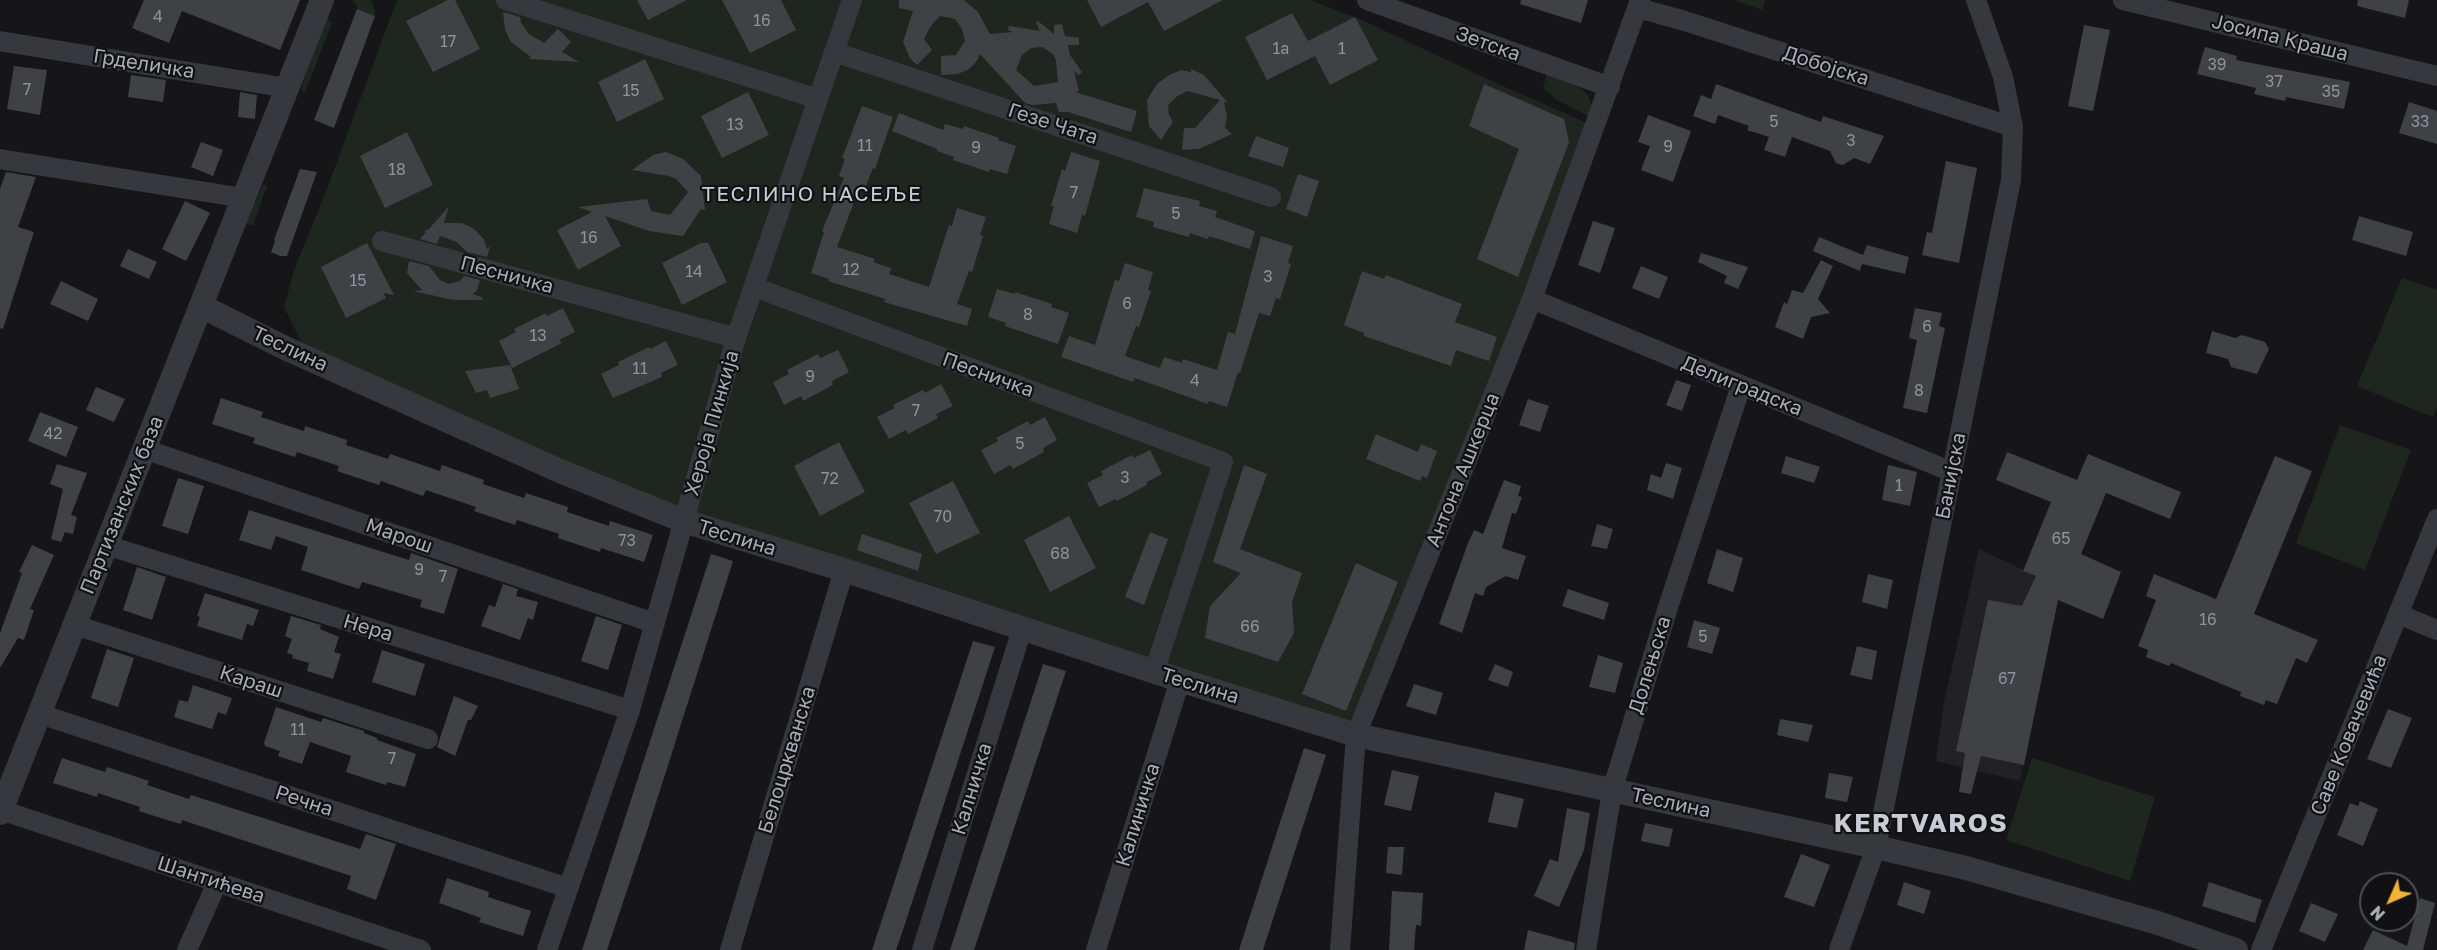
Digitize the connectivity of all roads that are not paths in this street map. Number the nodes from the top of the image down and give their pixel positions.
1 (322, 0) edge
2 (506, 0) edge
3 (852, 0) edge
4 (1367, 0) edge
5 (1976, 0) edge
6 (2122, 0) edge
7 (1639, 4) edge
8 (0, 40) edge
9 (834, 52) junction
10 (2437, 76) edge
11 (1610, 87) junction
12 (288, 88) junction
13 (818, 99) junction
14 (2013, 127) junction
15 (0, 159) edge
16 (1271, 197) dead end
17 (244, 198) junction
18 (382, 241) dead end
19 (754, 287) junction
20 (1532, 299) junction
21 (201, 306) junction
22 (736, 338) junction
23 (1741, 386) junction
24 (144, 449) junction
25 (1952, 472) junction
26 (2437, 519) edge
27 (684, 521) junction
28 (106, 545) junction
29 (844, 570) junction
30 (2398, 614) junction
31 (654, 623) junction
32 (75, 625) junction
33 (1023, 629) junction
34 (2437, 630) edge
35 (1154, 672) junction
36 (1180, 680) junction
37 (630, 710) junction
38 (40, 714) junction
39 (1356, 735) junction
40 (428, 739) dead end
41 (1612, 791) junction
42 (1, 812) edge
43 (1876, 847) junction
44 (217, 883) junction
45 (568, 888) junction
46 (187, 950) edge
47 (421, 950) edge
48 (547, 950) edge
49 (730, 950) edge
50 (922, 950) edge
51 (1096, 950) edge
52 (1340, 950) edge
53 (1586, 950) edge
54 (1839, 950) edge
55 (2236, 950) edge
56 (2261, 950) edge

1 - 12 street, Партизанских база
2 - 13 street
3 - 9 street, Хероја Пинкија
4 - 11 street, Зетска
5 - 14 street, Банијска
6 - 10 street, Јосипа Краша
7 - 11 street, Антона Ашкерца
7 - 14 street, Добојска
8 - 12 street, Грделичка
9 - 13 street, Хероја Пинкија
9 - 16 street, Гезе Чата
11 - 20 street, Антона Ашкерца
12 - 17 street, Партизанских база
13 - 19 street, Хероја Пинкија
14 - 25 street, Банијска
15 - 17 street
17 - 21 street, Партизанских база
18 - 22 street, Песничка
19 - 22 street, Хероја Пинкија
19 - 35 street, Песничка
20 - 23 street, Делиградска
20 - 39 street, Антона Ашкерца
21 - 24 street, Партизанских база
21 - 27 street, Теслина
22 - 27 street, Хероја Пинкија
23 - 25 street, Делиградска
23 - 41 street, Долењска
24 - 28 street, Партизанских база
24 - 31 street, Марош
25 - 43 street, Банијска
26 - 30 street, Саве Ковачевића
27 - 29 street, Теслина
27 - 31 street, Хероја Пинкија
28 - 32 street, Партизанских база
28 - 37 street, Нера
29 - 33 street, Теслина
29 - 49 street, Белоцркванска
30 - 34 street
30 - 56 street, Саве Ковачевића
31 - 37 street, Хероја Пинкија
32 - 38 street, Партизанских база
32 - 40 street, Караш
33 - 35 street, Теслина
33 - 50 street, Калничка
35 - 36 street, Теслина
36 - 39 street, Теслина
36 - 51 street, Калиничка
37 - 45 street, Хероја Пинкија
38 - 42 street, Партизанских база
38 - 45 street, Речна
39 - 41 street, Теслина
39 - 52 street, Антона Ашкерца
41 - 43 street, Теслина
41 - 53 street, Долењска
42 - 44 street, Шантићева
43 - 54 street, Банијска
43 - 55 street, Теслина
44 - 46 street
44 - 47 street, Шантићева
45 - 48 street, Хероја Пинкија

